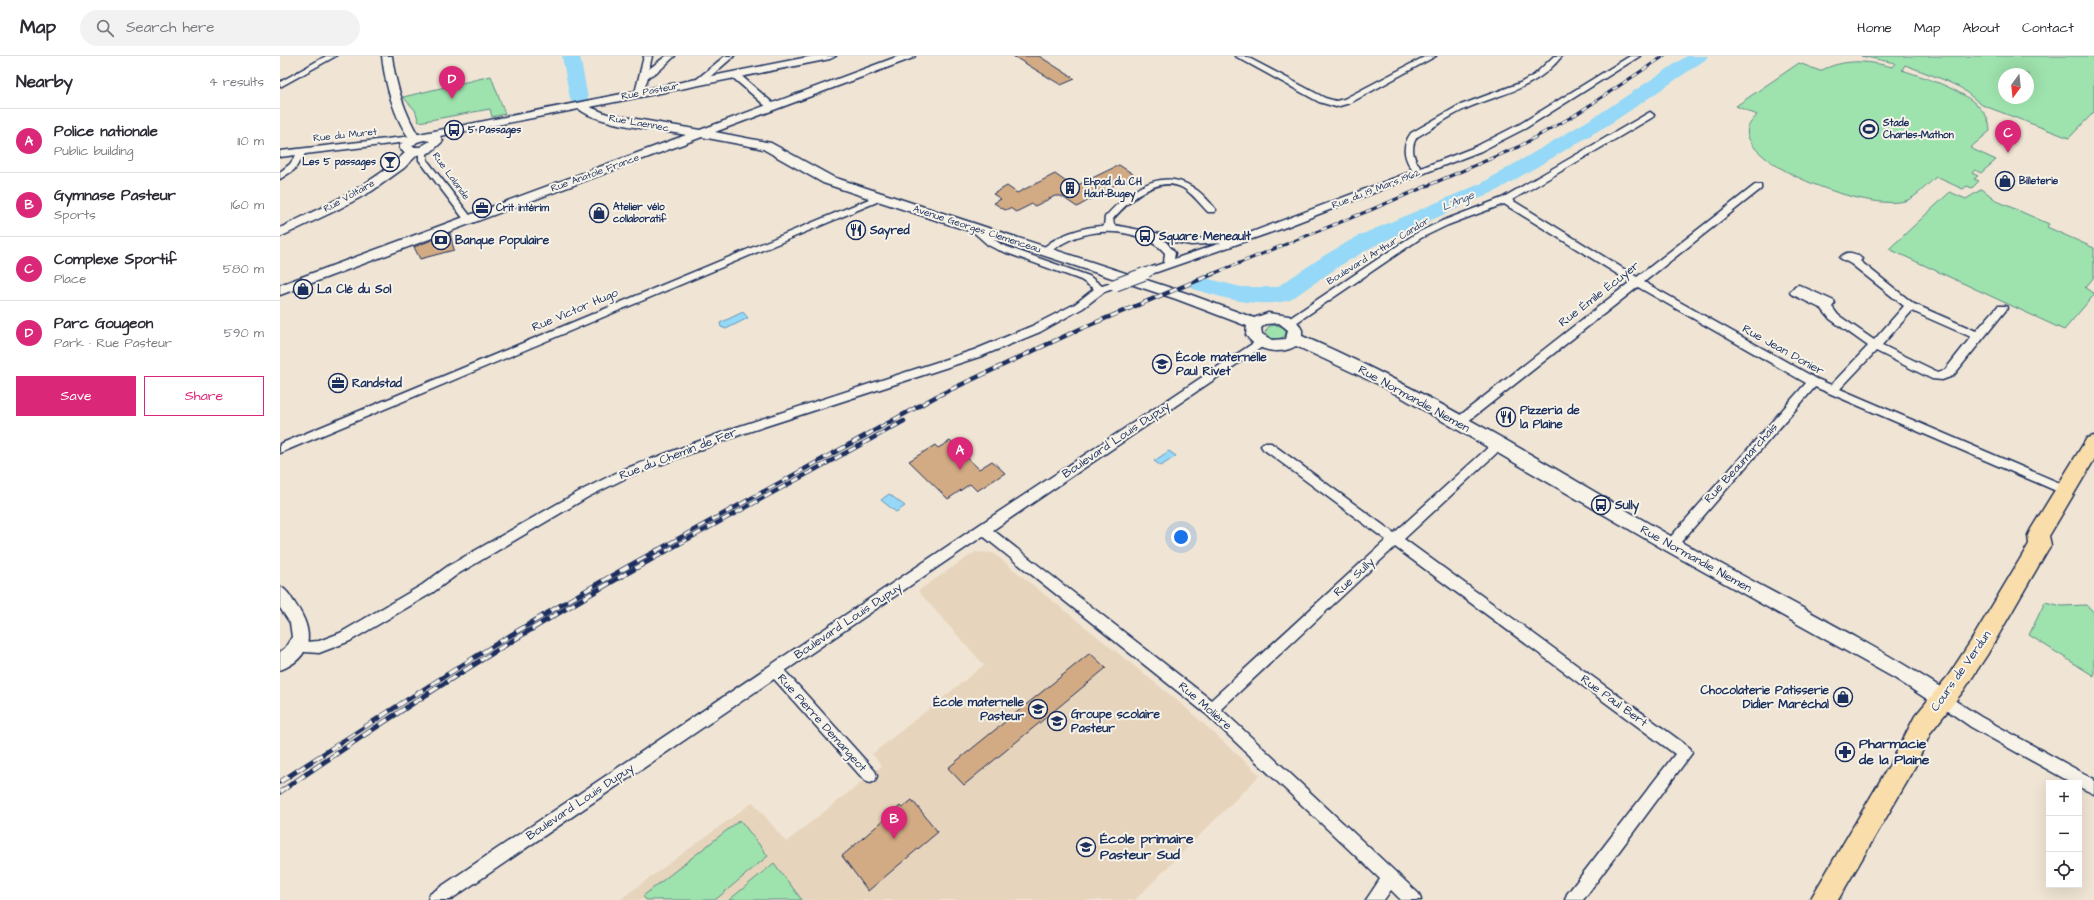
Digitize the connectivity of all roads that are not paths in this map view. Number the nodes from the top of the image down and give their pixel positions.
1 (332, 56) edge
2 (387, 56) edge
3 (648, 56) edge
4 (671, 56) edge
5 (730, 56) edge
6 (830, 56) edge
7 (909, 56) edge
8 (1239, 56) edge
9 (1430, 56) edge
10 (1558, 56) edge
11 (1636, 56) edge
12 (735, 74) junction
13 (644, 76) junction
14 (700, 81) junction
15 (280, 85) edge
16 (639, 93) junction
17 (581, 105) junction
18 (772, 107) junction
19 (1650, 115) dead end
20 (469, 127) junction
21 (701, 133) junction
22 (416, 147) junction
23 (431, 147) junction
24 (302, 151) junction
25 (280, 154) edge
26 (1420, 173) junction
27 (280, 176) edge
28 (1758, 187) dead end
29 (880, 198) junction
30 (1505, 200) junction
31 (1211, 210) dead end
32 (469, 220) junction
33 (1109, 227) junction
34 (975, 229) junction
35 (280, 233) edge
36 (1140, 233) junction
37 (1162, 237) junction
38 (1244, 239) junction
39 (1045, 252) junction
40 (1181, 260) junction
41 (1855, 262) dead end
42 (1169, 264) junction
43 (1637, 281) junction
44 (280, 290) edge
45 (1100, 290) junction
46 (1910, 306) junction
47 (1826, 307) dead end
48 (2002, 308) dead end
49 (1289, 322) junction
50 (1256, 324) junction
51 (1978, 336) junction
52 (1294, 339) junction
53 (1261, 342) junction
54 (1875, 346) junction
55 (1813, 382) junction
56 (1832, 390) junction
57 (1458, 423) junction
58 (2094, 443) edge
59 (1267, 446) dead end
60 (1497, 446) junction
61 (280, 449) edge
62 (2065, 490) junction
63 (983, 529) junction
64 (1395, 540) junction
65 (1671, 545) junction
66 (280, 594) edge
67 (296, 647) junction
68 (280, 662) edge
69 (775, 670) junction
70 (1943, 700) junction
71 (1211, 709) junction
72 (870, 776) dead end
73 (2094, 787) edge
74 (1390, 879) junction
75 (436, 900) edge
76 (1374, 900) edge
77 (1413, 900) edge
78 (1573, 900) edge
79 (1823, 900) edge

1 - 15 street
2 - 22 street
3 - 13 street
4 - 13 street
5 - 14 street
6 - 12 main road, Rue Pasteur
7 - 18 main road, Rue Anatole France
8 - 9 street
10 - 26 street
11 - 26 street, Rue du 19 Mars 1962
12 - 14 main road, Rue Pasteur
12 - 18 street
13 - 16 street
14 - 16 main road, Rue Pasteur
16 - 17 main road, Rue Pasteur
17 - 20 main road, Rue Pasteur
17 - 21 main road, Rue Laennec
18 - 21 main road, Rue Anatole France
19 - 30 street, Boulevard Arthur Candor
20 - 22 main road, Rue Pasteur
20 - 23 main road, Rue Pasteur
21 - 29 main road, Avenue Georges Clemenceau
21 - 32 main road, Rue Anatole France
22 - 23 main road, Rue Pasteur
22 - 23 main road
22 - 24 street, Rue du Muret
22 - 32 street, Rue Lalande
22 - 35 main road, Rue Voltaire
24 - 25 street, Rue du Muret
24 - 27 street
26 - 38 street, Rue du 19 Mars 1962
28 - 43 street, Rue Émile Écuyer
29 - 34 main road, Avenue Georges Clemenceau
29 - 61 street, Rue Victor Hugo
30 - 43 street, Rue Jean Donier
30 - 49 street, Boulevard Arthur Candor
31 - 33 street
32 - 44 main road, Rue Anatole France
33 - 36 street
33 - 39 street
34 - 39 main road, Avenue Georges Clemenceau
34 - 45 street
36 - 37 street
36 - 42 street
37 - 38 street
37 - 40 street
38 - 40 street, Rue du 19 Mars 1962
39 - 50 main road, Avenue Georges Clemenceau
40 - 42 street, Rue du 19 Mars 1962
41 - 46 street
42 - 45 street, Rue du 19 Mars 1962, bridge
43 - 55 street, Rue Jean Donier
43 - 57 street, Rue Émile Écuyer
45 - 67 street, Rue du Chemin de Fer
46 - 51 street
46 - 54 street
47 - 54 street
48 - 51 street
49 - 50 main road
49 - 52 main road
50 - 53 main road
51 - 54 street
52 - 53 main road
52 - 57 main road, Rue Normandie Niemen
53 - 63 street, Boulevard Louis Dupuy
54 - 56 street
55 - 56 street, Rue Jean Donier
55 - 65 street, Rue Beaumarchais
56 - 62 street, Rue Jean Donier
57 - 60 main road, Rue Normandie Niemen
58 - 62 main road, Cours de Verdun
59 - 64 street
60 - 64 street, Rue Sully
60 - 65 main road, Rue Normandie Niemen
62 - 70 main road, Cours de Verdun
63 - 69 street, Boulevard Louis Dupuy
63 - 71 street, Rue Molière
64 - 71 street, Rue Sully
64 - 78 street, Rue Paul Bert
65 - 70 main road, Rue Normandie Niemen
66 - 67 street
67 - 68 street
69 - 72 street, Rue Pierre Demangeot
69 - 75 street, Boulevard Louis Dupuy
70 - 73 street, Rue Normandie Niemen
70 - 79 main road, Cours de Verdun
71 - 74 street, Rue Molière
74 - 76 street
74 - 77 street, Rue Molière

